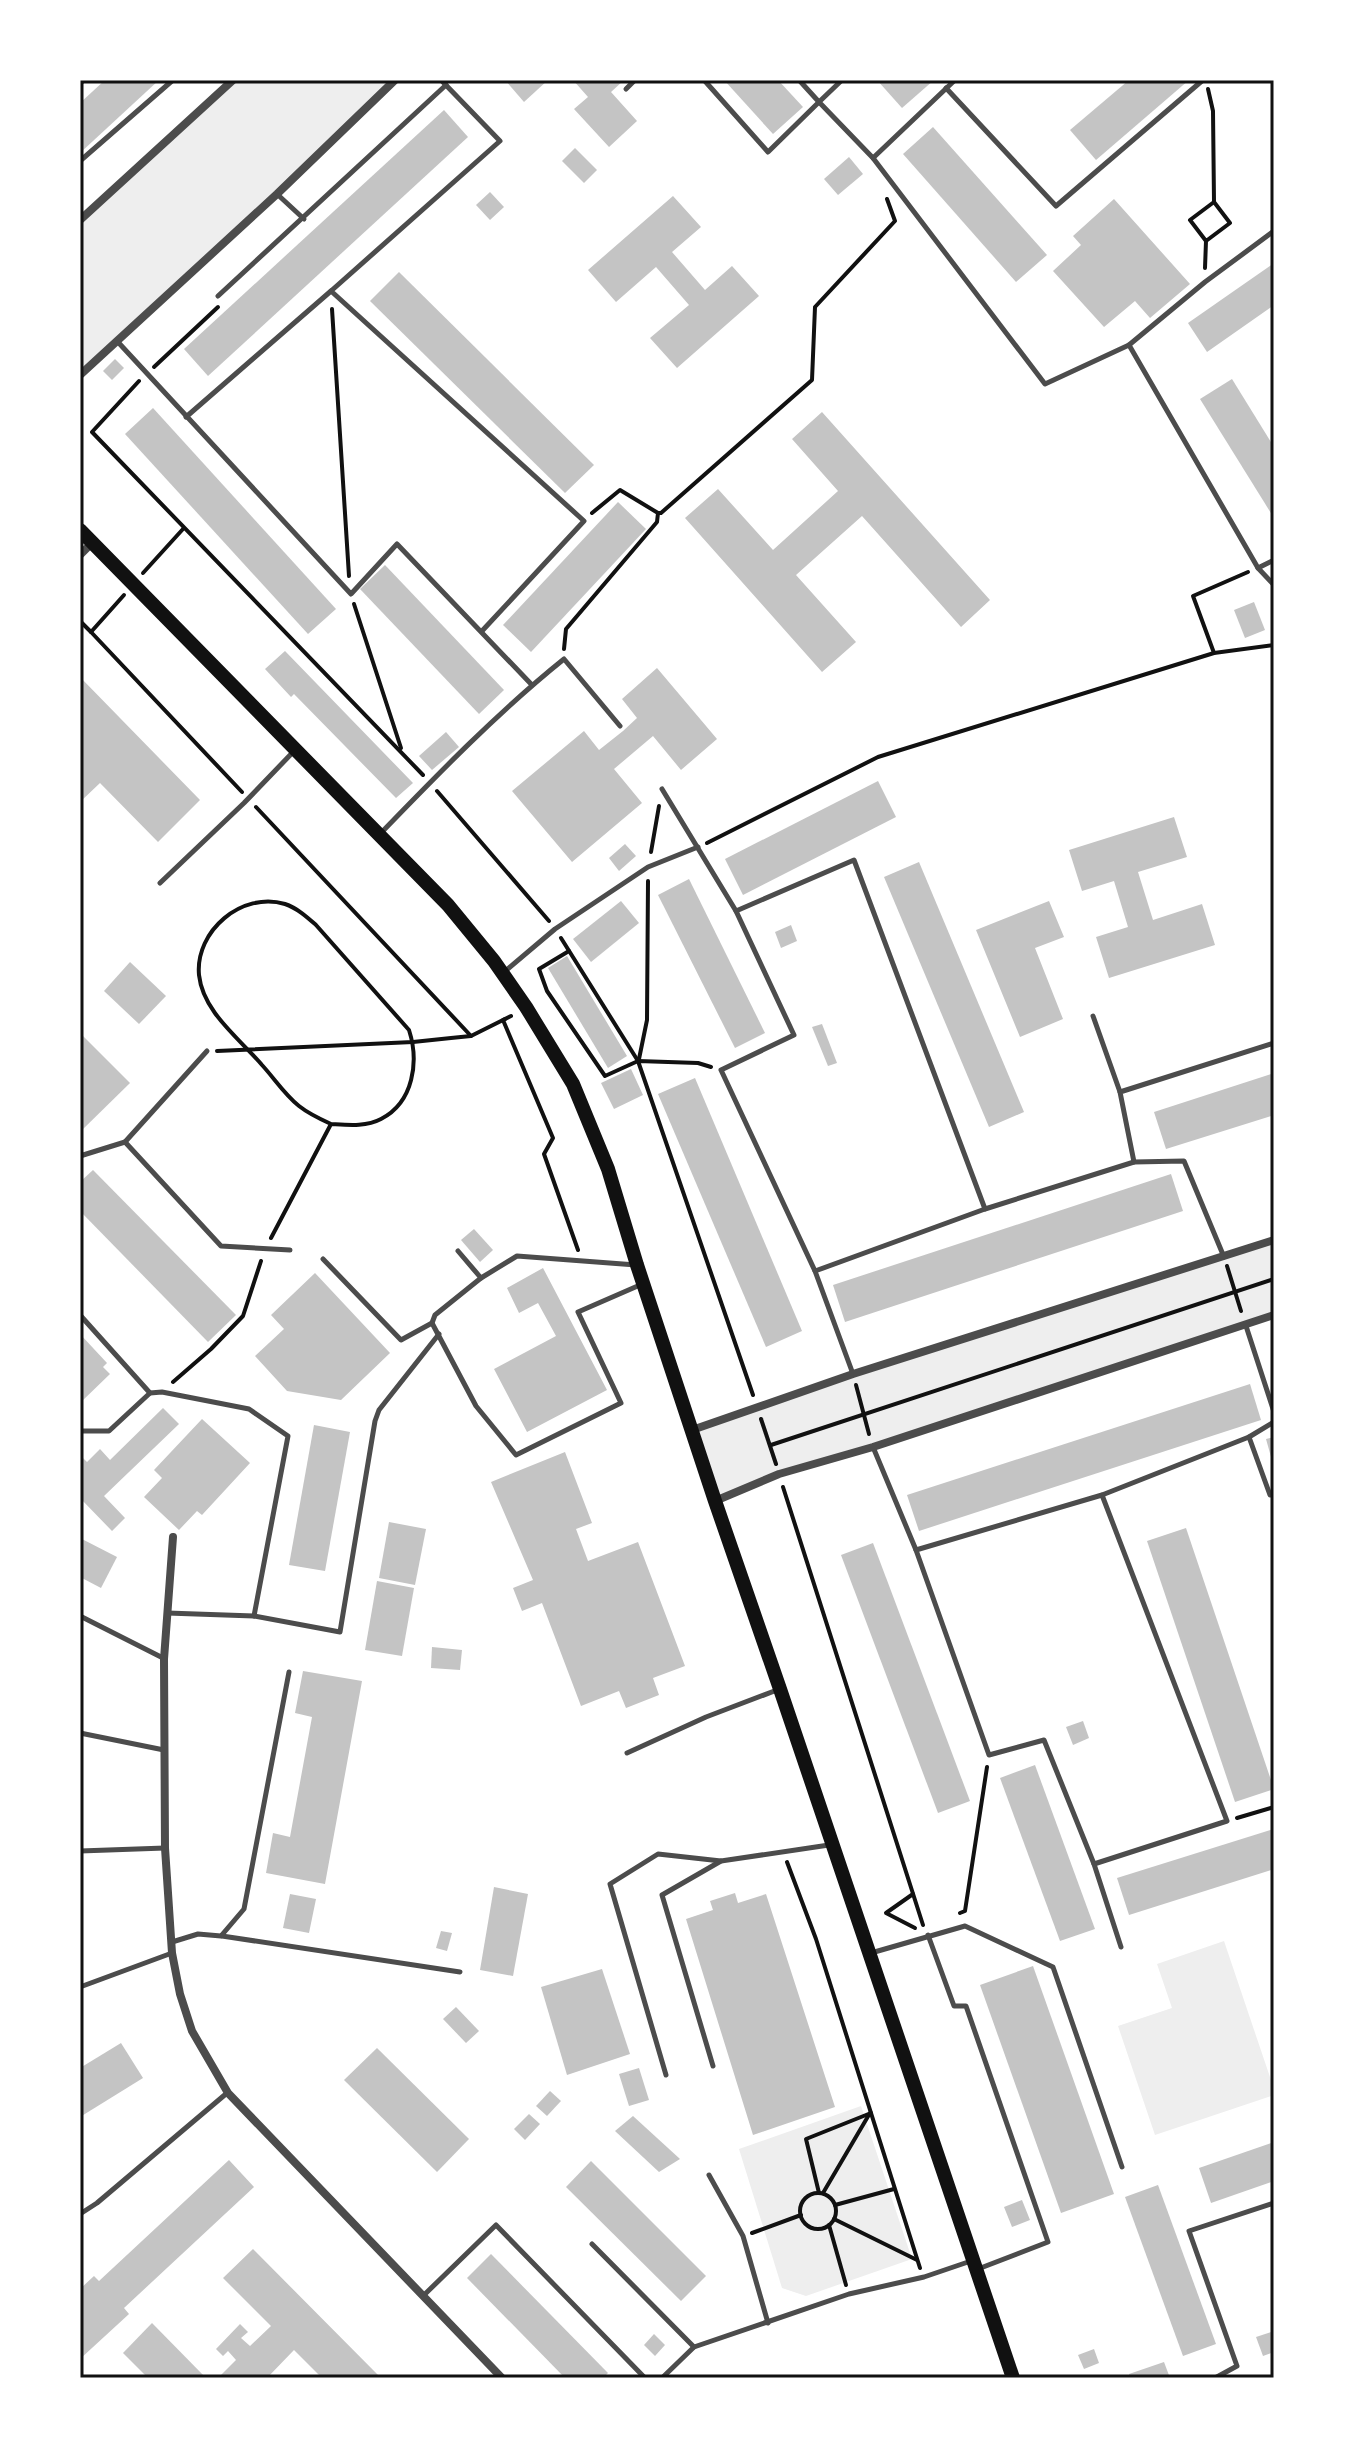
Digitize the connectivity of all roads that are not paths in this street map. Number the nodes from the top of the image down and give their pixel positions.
1 (173, 80) edge
2 (233, 80) edge
3 (395, 80) edge
4 (635, 80) edge
5 (704, 80) edge
6 (799, 80) edge
7 (842, 80) edge
8 (955, 80) edge
9 (1204, 80) edge
10 (444, 83) edge
11 (946, 88) junction
12 (626, 89) dead end
13 (819, 102) junction
14 (873, 158) junction
15 (80, 161) edge
16 (277, 194) junction
17 (304, 219) junction
18 (80, 220) edge
19 (1274, 231) edge
20 (331, 291) junction
21 (218, 296) dead end
22 (116, 341) junction
23 (1129, 345) junction
24 (80, 375) edge
25 (186, 417) junction
26 (80, 530) edge
27 (92, 543) junction
28 (80, 555) edge
29 (1274, 560) edge
30 (1258, 568) junction
31 (1274, 585) edge
32 (482, 631) junction
33 (532, 685) junction
34 (620, 726) dead end
35 (295, 750) junction
36 (662, 789) road end
37 (379, 835) junction
38 (698, 847) junction
39 (160, 883) dead end
40 (736, 911) junction
41 (502, 973) junction
42 (1093, 1016) dead end
43 (1274, 1043) edge
44 (207, 1051) road end
45 (1120, 1092) junction
46 (125, 1142) junction
47 (80, 1156) edge
48 (1134, 1162) junction
49 (985, 1209) junction
50 (1274, 1240) edge
51 (290, 1250) dead end
52 (458, 1251) dead end
53 (1224, 1257) junction
54 (323, 1259) dead end
55 (637, 1265) junction
56 (815, 1271) junction
57 (481, 1278) junction
58 (643, 1283) junction
59 (80, 1315) edge
60 (1274, 1315) edge
61 (432, 1323) junction
62 (1246, 1326) junction
63 (440, 1335) junction
64 (853, 1374) junction
65 (150, 1393) junction
66 (1274, 1412) edge
67 (1274, 1422) edge
68 (692, 1430) junction
69 (80, 1431) edge
70 (1249, 1437) junction
71 (873, 1447) junction
72 (1274, 1494) edge
73 (1102, 1495) junction
74 (715, 1501) junction
75 (173, 1537) dead end
76 (916, 1550) junction
77 (167, 1613) junction
78 (80, 1616) edge
79 (254, 1616) junction
80 (164, 1659) junction
81 (289, 1672) dead end
82 (780, 1689) junction
83 (80, 1733) edge
84 (164, 1750) junction
85 (627, 1753) dead end
86 (833, 1844) junction
87 (165, 1848) junction
88 (80, 1851) edge
89 (721, 1861) junction
90 (1094, 1864) junction
91 (928, 1935) junction
92 (221, 1936) junction
93 (171, 1942) junction
94 (1121, 1947) dead end
95 (172, 1953) junction
96 (870, 1953) junction
97 (460, 1972) dead end
98 (80, 1987) edge
99 (713, 2066) dead end
100 (666, 2075) dead end
101 (228, 2093) junction
102 (1122, 2167) dead end
103 (709, 2175) dead end
104 (1274, 2203) edge
105 (80, 2214) edge
106 (592, 2244) dead end
107 (975, 2265) junction
108 (423, 2296) junction
109 (768, 2323) junction
110 (694, 2347) junction
111 (502, 2378) edge
112 (645, 2378) edge
113 (662, 2378) edge
114 (1013, 2378) edge
115 (1215, 2378) edge

1 - 15 lane
2 - 18 street
3 - 16 street
4 - 12 lane
5 - 13 lane
6 - 13 lane
7 - 13 lane
8 - 11 lane
9 - 11 lane
10 - 17 lane
10 - 20 lane
11 - 14 lane
13 - 14 lane
14 - 23 lane
16 - 17 lane
16 - 22 street
17 - 21 lane
19 - 23 lane
20 - 25 lane
20 - 32 lane
22 - 24 street
22 - 25 lane
23 - 30 lane
25 - 32 lane
26 - 27 main road
27 - 28 street
27 - 35 main road
29 - 30 lane
30 - 31 lane
32 - 33 lane
33 - 34 lane
33 - 37 lane
35 - 37 main road
35 - 39 lane
36 - 38 lane
37 - 41 main road
38 - 40 lane
38 - 41 lane
40 - 49 lane
40 - 56 lane
41 - 55 main road
42 - 45 lane
43 - 45 lane
44 - 46 lane
45 - 48 lane
46 - 47 lane
46 - 51 lane
48 - 49 lane
48 - 53 lane
49 - 56 lane
50 - 53 street
52 - 57 lane
53 - 64 street
54 - 61 lane
55 - 57 lane
55 - 58 main road
56 - 64 lane
57 - 61 lane
58 - 63 lane
58 - 68 main road
59 - 65 lane
60 - 62 street
61 - 63 lane
62 - 66 lane
62 - 71 street
63 - 79 lane
64 - 68 street
65 - 69 lane
65 - 79 lane
67 - 70 lane
68 - 74 main road
70 - 72 lane
70 - 73 lane
71 - 74 street
71 - 76 lane
73 - 76 lane
73 - 90 lane
74 - 82 main road
75 - 77 street
76 - 90 lane
77 - 79 lane
77 - 80 street
78 - 80 lane
80 - 84 street
81 - 92 lane
82 - 85 lane
82 - 86 main road
83 - 84 lane
84 - 87 street
86 - 89 lane
86 - 96 main road
87 - 88 lane
87 - 93 street
89 - 99 lane
89 - 100 lane
90 - 94 lane
91 - 96 lane
91 - 102 lane
91 - 107 lane
92 - 93 lane
92 - 97 lane
93 - 95 street
95 - 98 lane
95 - 101 street
96 - 107 main road
101 - 105 lane
101 - 108 street
103 - 109 lane
104 - 115 lane
106 - 110 lane
107 - 109 lane
107 - 114 main road
108 - 111 street
108 - 112 lane
109 - 110 lane
110 - 113 lane

